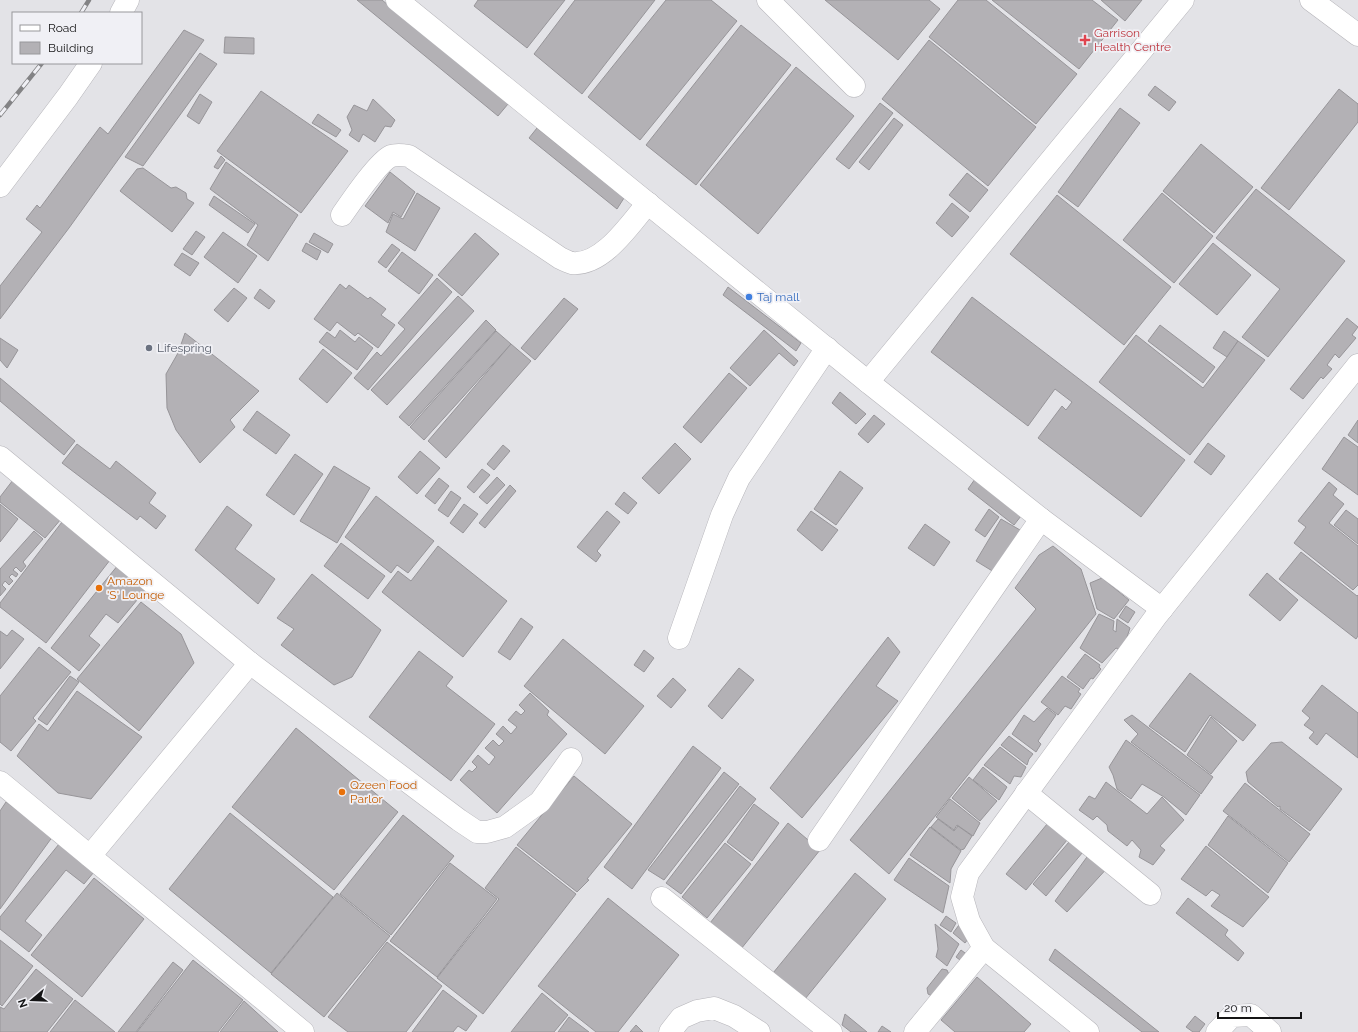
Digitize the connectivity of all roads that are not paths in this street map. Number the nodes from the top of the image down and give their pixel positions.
1 (128, 0) edge
2 (397, 0) edge
3 (768, 0) edge
4 (1183, 0) edge
5 (1311, 0) edge
6 (122, 12) edge
7 (1358, 35) edge
8 (90, 64) edge
9 (854, 86) dead end
10 (0, 186) edge
11 (648, 203) junction
12 (342, 215) dead end
13 (827, 348) junction
14 (1358, 365) edge
15 (868, 382) junction
16 (0, 457) edge
17 (1041, 519) junction
18 (1162, 609) junction
19 (679, 638) dead end
20 (250, 662) junction
21 (571, 759) dead end
22 (0, 782) edge
23 (1026, 793) junction
24 (819, 840) dead end
25 (90, 856) junction
26 (1150, 894) dead end
27 (662, 898) dead end
28 (984, 948) junction
29 (303, 1032) edge
30 (670, 1032) edge
31 (759, 1032) edge
32 (831, 1032) edge
33 (915, 1032) edge
34 (1088, 1032) edge
35 (1217, 1032) edge
36 (1270, 1032) edge

1 - 6 street
2 - 11 street
3 - 9 street
4 - 15 street
5 - 7 street
8 - 10 street
11 - 12 street
11 - 13 street
13 - 15 street
13 - 19 street
14 - 18 street
15 - 17 street
16 - 20 street
17 - 18 street
17 - 24 street
18 - 23 street
20 - 21 street
20 - 25 street
22 - 25 street
23 - 26 street
23 - 28 street
25 - 29 street
27 - 32 street
28 - 33 street
28 - 34 street
30 - 31 street
35 - 36 street

